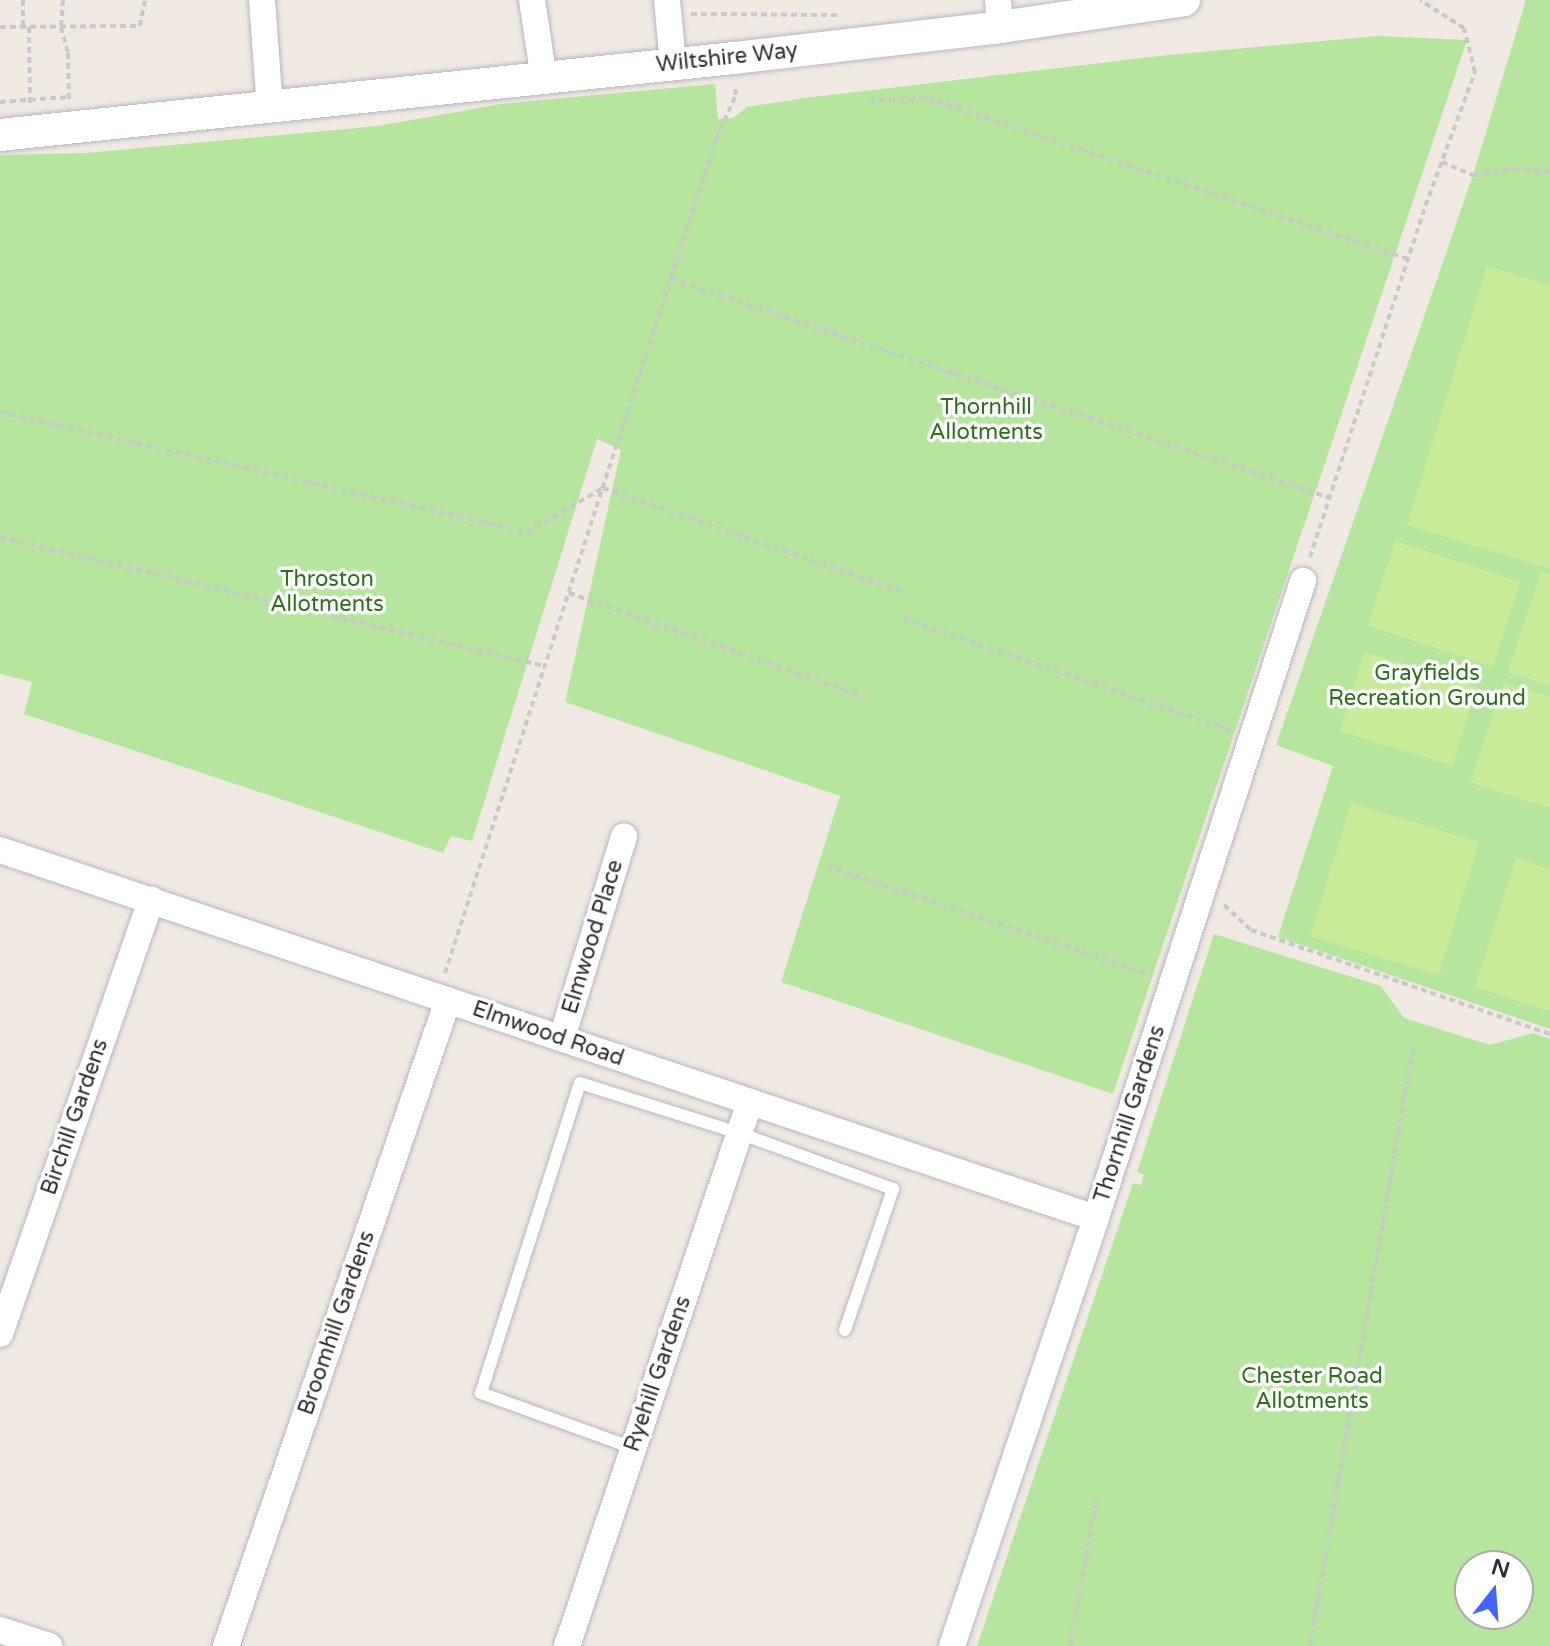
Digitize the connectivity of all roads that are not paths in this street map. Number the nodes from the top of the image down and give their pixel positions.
1 (262, 0) edge
2 (532, 0) edge
3 (667, 0) edge
4 (1184, 0) edge
5 (999, 13) edge
6 (673, 64) junction
7 (544, 79) junction
8 (270, 109) junction
9 (15, 133) edge
10 (1303, 581) road end
11 (624, 836) dead end
12 (0, 850) edge
13 (151, 900) junction
14 (443, 999) junction
15 (562, 1038) junction
16 (750, 1102) junction
17 (739, 1133) junction
18 (1096, 1218) junction
19 (845, 1330) dead end
20 (0, 1334) edge
21 (633, 1448) junction
22 (0, 1630) edge
23 (49, 1646) edge
24 (226, 1646) edge
25 (567, 1646) edge
26 (952, 1646) edge

1 - 8 street
2 - 7 street
3 - 6 street
4 - 5 street, Wiltshire Way
5 - 6 street, Wiltshire Way
6 - 7 street, Wiltshire Way
7 - 8 street, Wiltshire Way
8 - 9 street, Wiltshire Way
10 - 18 street, Thornhill Gardens
11 - 15 street, Elmwood Place
12 - 13 street, Elmwood Road
13 - 14 street, Elmwood Road
13 - 20 street, Birchill Gardens
14 - 15 street, Elmwood Road
14 - 24 street, Broomhill Gardens
15 - 16 street, Elmwood Road
16 - 17 street, Ryehill Gardens
16 - 18 street, Elmwood Road
17 - 19 lane
17 - 21 street, Ryehill Gardens
17 - 21 lane
18 - 26 street, Thornhill Gardens
21 - 25 street, Ryehill Gardens
22 - 23 street

